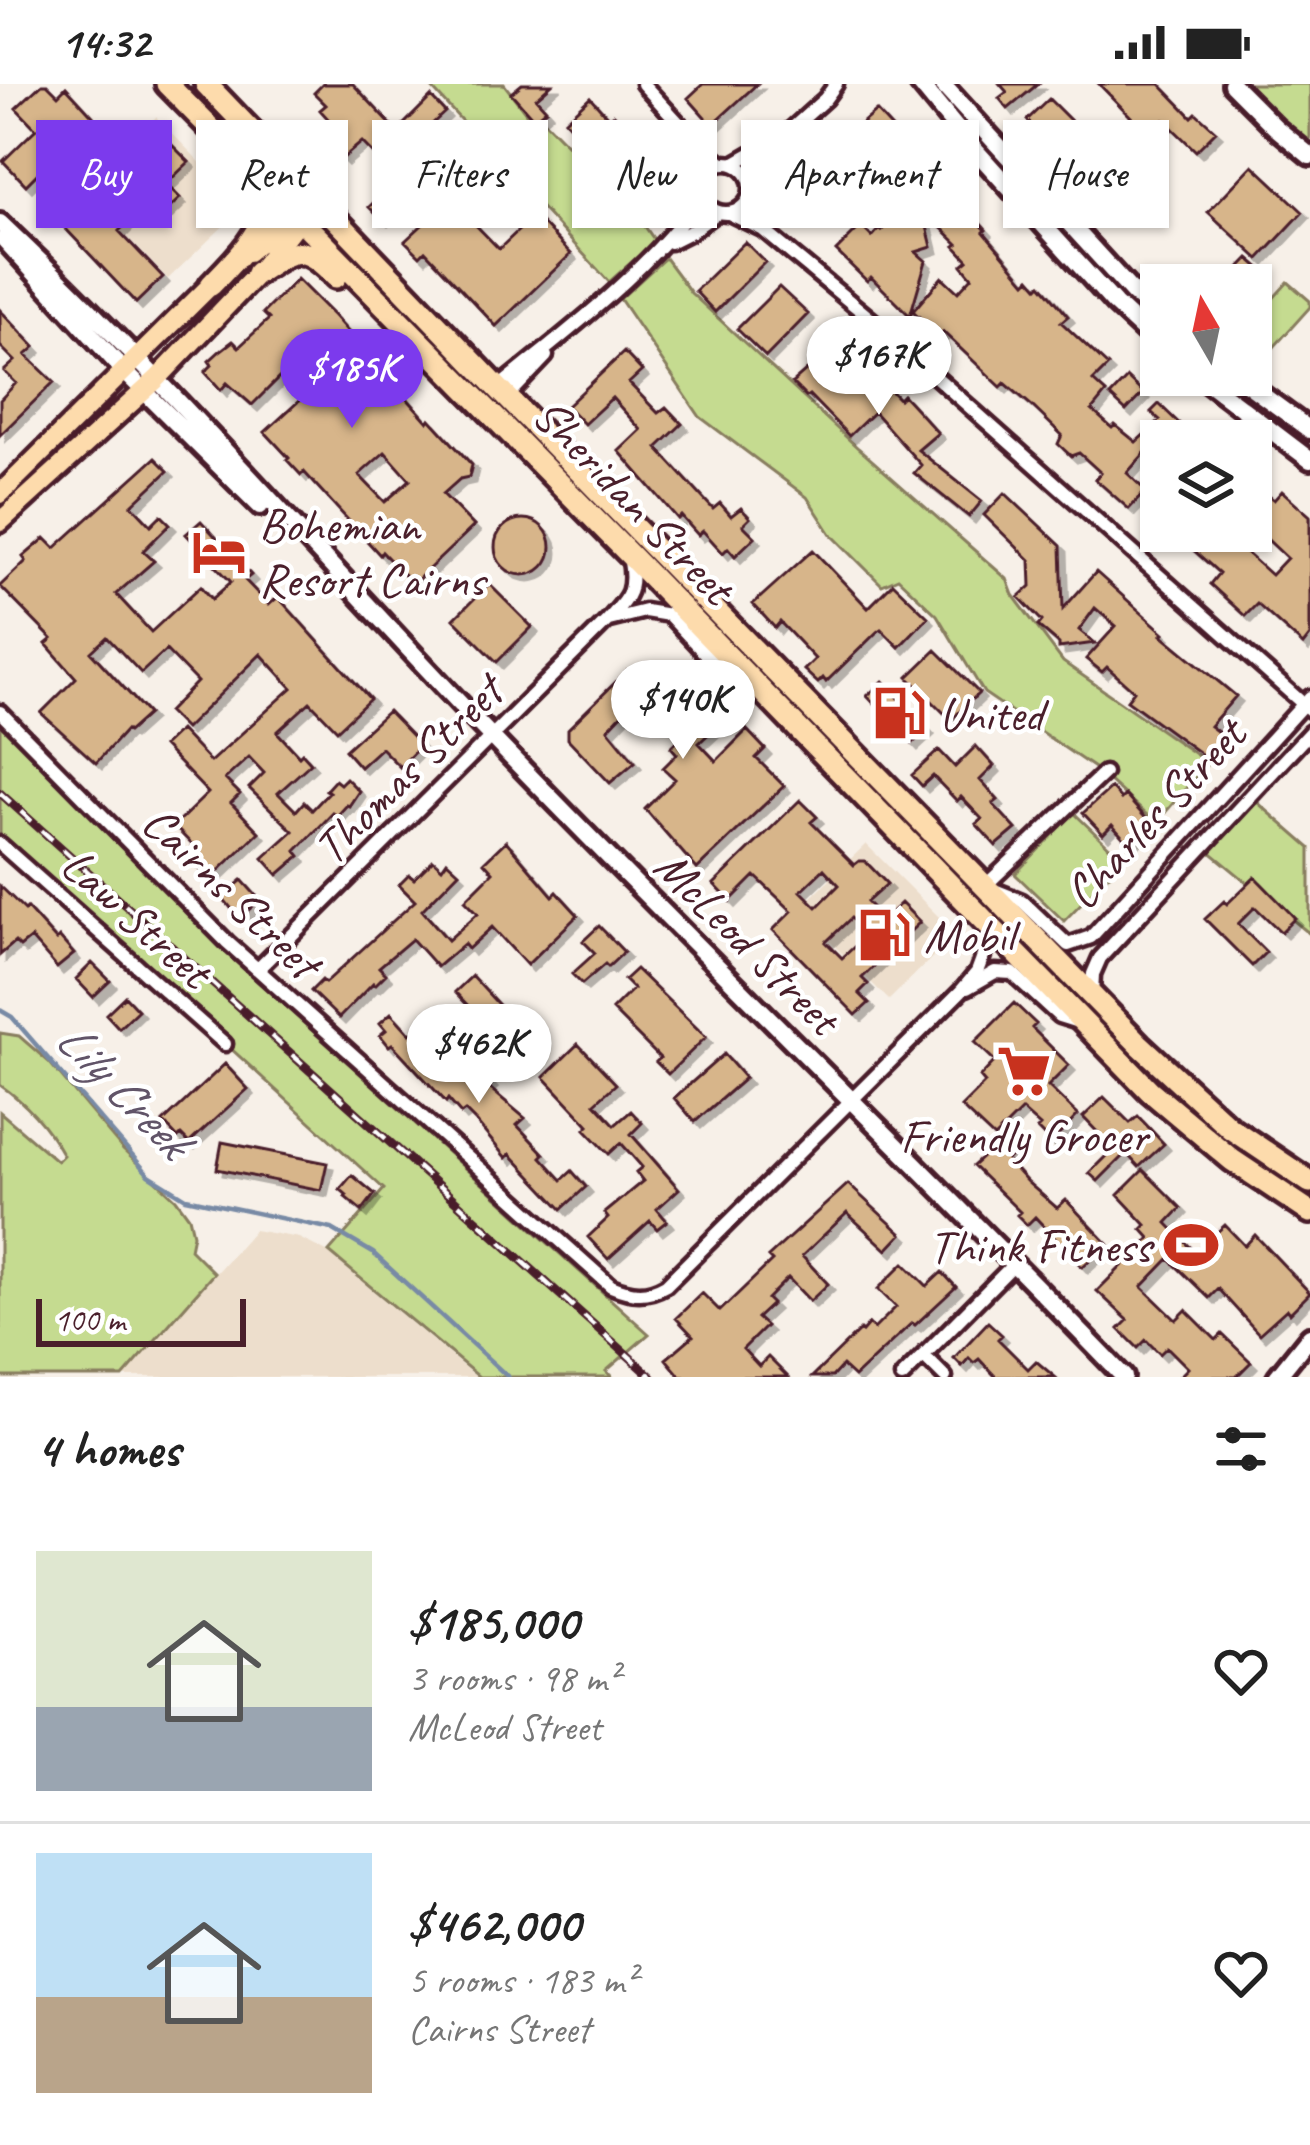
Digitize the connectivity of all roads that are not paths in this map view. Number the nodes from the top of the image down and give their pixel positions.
1 (166, 84) edge
2 (206, 84) edge
3 (643, 84) edge
4 (836, 84) edge
5 (851, 84) edge
6 (920, 84) edge
7 (942, 84) edge
8 (1232, 84) edge
9 (825, 99) junction
10 (202, 120) edge
11 (240, 120) edge
12 (676, 120) edge
13 (802, 120) edge
14 (1310, 156) edge
15 (717, 157) edge
16 (741, 157) edge
17 (728, 164) junction
18 (717, 167) edge
19 (741, 167) edge
20 (741, 208) edge
21 (717, 209) edge
22 (724, 213) junction
23 (0, 223) edge
24 (255, 228) edge
25 (281, 228) edge
26 (288, 228) edge
27 (308, 228) edge
28 (344, 228) edge
29 (678, 228) edge
30 (762, 229) joint
31 (0, 234) edge
32 (664, 245) junction
33 (257, 273) junction
34 (211, 285) junction
35 (1140, 299) edge
36 (1140, 327) edge
37 (130, 364) junction
38 (151, 385) junction
39 (502, 393) junction
40 (1226, 396) edge
41 (1264, 396) edge
42 (482, 406) junction
43 (1310, 430) edge
44 (1310, 460) edge
45 (0, 494) edge
46 (0, 522) edge
47 (628, 553) junction
48 (608, 620) junction
49 (755, 685) junction
50 (1308, 704) edge
51 (0, 712) edge
52 (1310, 732) edge
53 (491, 736) junction
54 (1104, 773) dead end
55 (0, 844) edge
56 (985, 886) junction
57 (1102, 924) junction
58 (993, 928) junction
59 (1118, 939) junction
60 (258, 969) junction
61 (961, 991) junction
62 (1092, 996) junction
63 (1089, 1026) junction
64 (225, 1044) dead end
65 (850, 1100) junction
66 (1310, 1182) edge
67 (1310, 1211) edge
68 (1013, 1265) junction
69 (1310, 1336) edge
70 (924, 1356) junction
71 (1310, 1356) edge
72 (902, 1377) edge
73 (945, 1377) edge
74 (1124, 1377) edge
75 (1277, 1377) edge
76 (1291, 1377) edge

1 - 10 highway, Sheridan Street
2 - 11 highway, Sheridan Street
3 - 12 street
4 - 9 street
5 - 9 street
6 - 36 street
7 - 35 street
8 - 14 street
9 - 13 street
15 - 17 street
16 - 17 street
17 - 18 street
17 - 19 street
20 - 22 street
21 - 22 street
22 - 30 street
22 - 32 street
23 - 37 street, McLeod Street
24 - 34 highway
25 - 34 main road
26 - 33 main road
27 - 42 highway, Sheridan Street
28 - 39 highway, Sheridan Street
29 - 32 street
30 - 50 street
31 - 37 street, McLeod Street
32 - 39 street
33 - 38 main road
33 - 42 highway
34 - 37 main road
37 - 38 street, McLeod Street
37 - 45 main road
38 - 46 main road
38 - 53 street, McLeod Street
39 - 42 highway
39 - 56 highway, Sheridan Street
40 - 44 street
41 - 43 street
42 - 47 highway, Sheridan Street
47 - 48 street, Thomas Street
47 - 49 highway, Sheridan Street
48 - 49 street
48 - 53 street, Thomas Street
49 - 58 highway, Sheridan Street
50 - 57 street, Charles Street
51 - 60 street, Cairns Street
52 - 59 street, Charles Street
53 - 60 street, Thomas Street
53 - 65 street, McLeod Street
54 - 56 street
55 - 64 street, Law Street
56 - 57 street, Charles Street
56 - 62 highway, Sheridan Street
57 - 59 street
58 - 61 street
58 - 63 highway, Sheridan Street
59 - 62 street, Charles Street
60 - 65 street, Cairns Street
61 - 63 street
61 - 65 street
62 - 66 highway, Sheridan Street
63 - 67 highway, Sheridan Street
65 - 68 street, McLeod Street
68 - 70 street
68 - 74 street, McLeod Street
69 - 75 street
70 - 72 street
70 - 73 street
71 - 76 street

